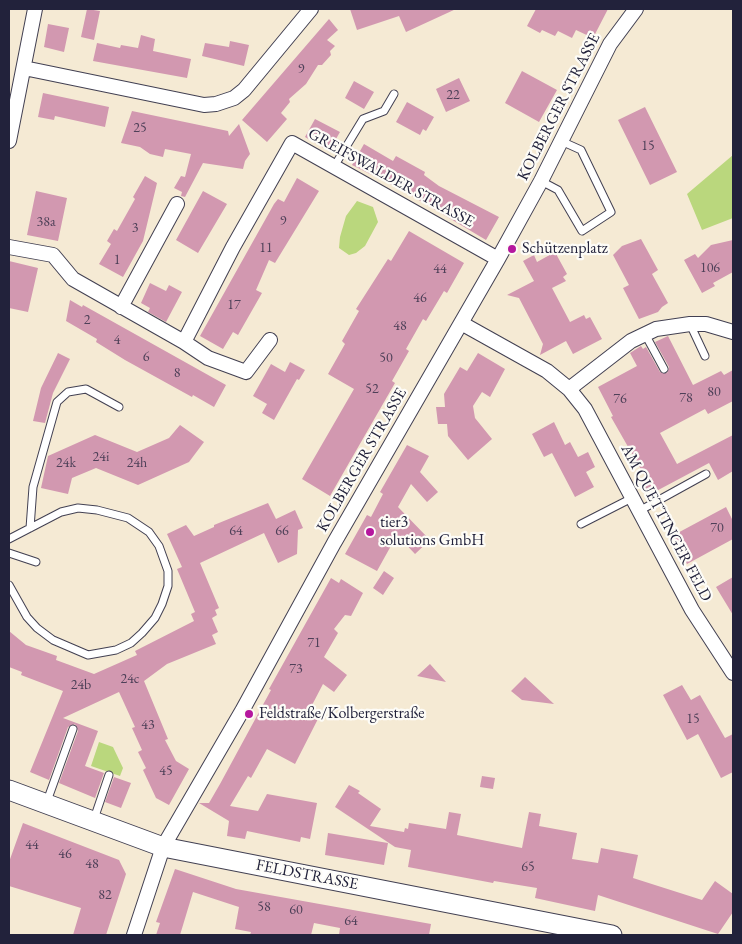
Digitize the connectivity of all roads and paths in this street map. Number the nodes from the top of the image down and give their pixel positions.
1 (35, 9) edge
2 (311, 9) edge
3 (636, 9) edge
4 (24, 68) junction
5 (394, 94) dead end
6 (13, 103) edge
7 (9, 141) edge
8 (561, 141) junction
9 (335, 166) junction
10 (541, 181) junction
11 (177, 204) dead end
12 (9, 247) edge
13 (498, 258) junction
14 (121, 307) junction
15 (461, 323) junction
16 (690, 324) junction
17 (733, 332) edge
18 (645, 334) junction
19 (270, 340) dead end
20 (184, 342) junction
21 (706, 356) dead end
22 (664, 370) dead end
23 (569, 389) junction
24 (119, 407) dead end
25 (706, 474) dead end
26 (632, 498) junction
27 (639, 511) junction
28 (581, 524) dead end
29 (30, 528) junction
30 (9, 539) edge
31 (9, 553) edge
32 (36, 562) dead end
33 (9, 585) edge
34 (733, 673) edge
35 (73, 729) dead end
36 (109, 775) dead end
37 (9, 790) edge
38 (46, 804) junction
39 (93, 822) junction
40 (163, 847) junction
41 (134, 935) edge
42 (612, 935) edge

1 - 4 street
2 - 4 street
3 - 8 street, KOLBERGER STRASSE
4 - 6 street
5 - 9 lane
6 - 7 street
8 - 10 street, KOLBERGER STRASSE
8 - 10 lane
9 - 13 street, GREIFSWALDER STRASSE
9 - 20 street, GREIFSWALDER STRASSE
10 - 13 street, KOLBERGER STRASSE
11 - 14 street
12 - 14 street
13 - 15 street, KOLBERGER STRASSE
14 - 20 street
15 - 23 street, AM QUETTINGER FELD
15 - 40 street, KOLBERGER STRASSE
16 - 17 street
16 - 18 street
16 - 21 lane
18 - 22 lane
18 - 23 street
19 - 20 street
23 - 26 street, AM QUETTINGER FELD
24 - 29 lane
25 - 27 lane
26 - 27 street, AM QUETTINGER FELD
26 - 28 lane
27 - 34 street, AM QUETTINGER FELD
29 - 30 lane
29 - 33 lane
31 - 32 lane
35 - 38 lane
36 - 39 lane
37 - 38 main road, FELDSTRASSE
38 - 39 main road, FELDSTRASSE
39 - 40 main road, FELDSTRASSE
40 - 41 street, KOLBERGER STRASSE
40 - 42 main road, FELDSTRASSE

